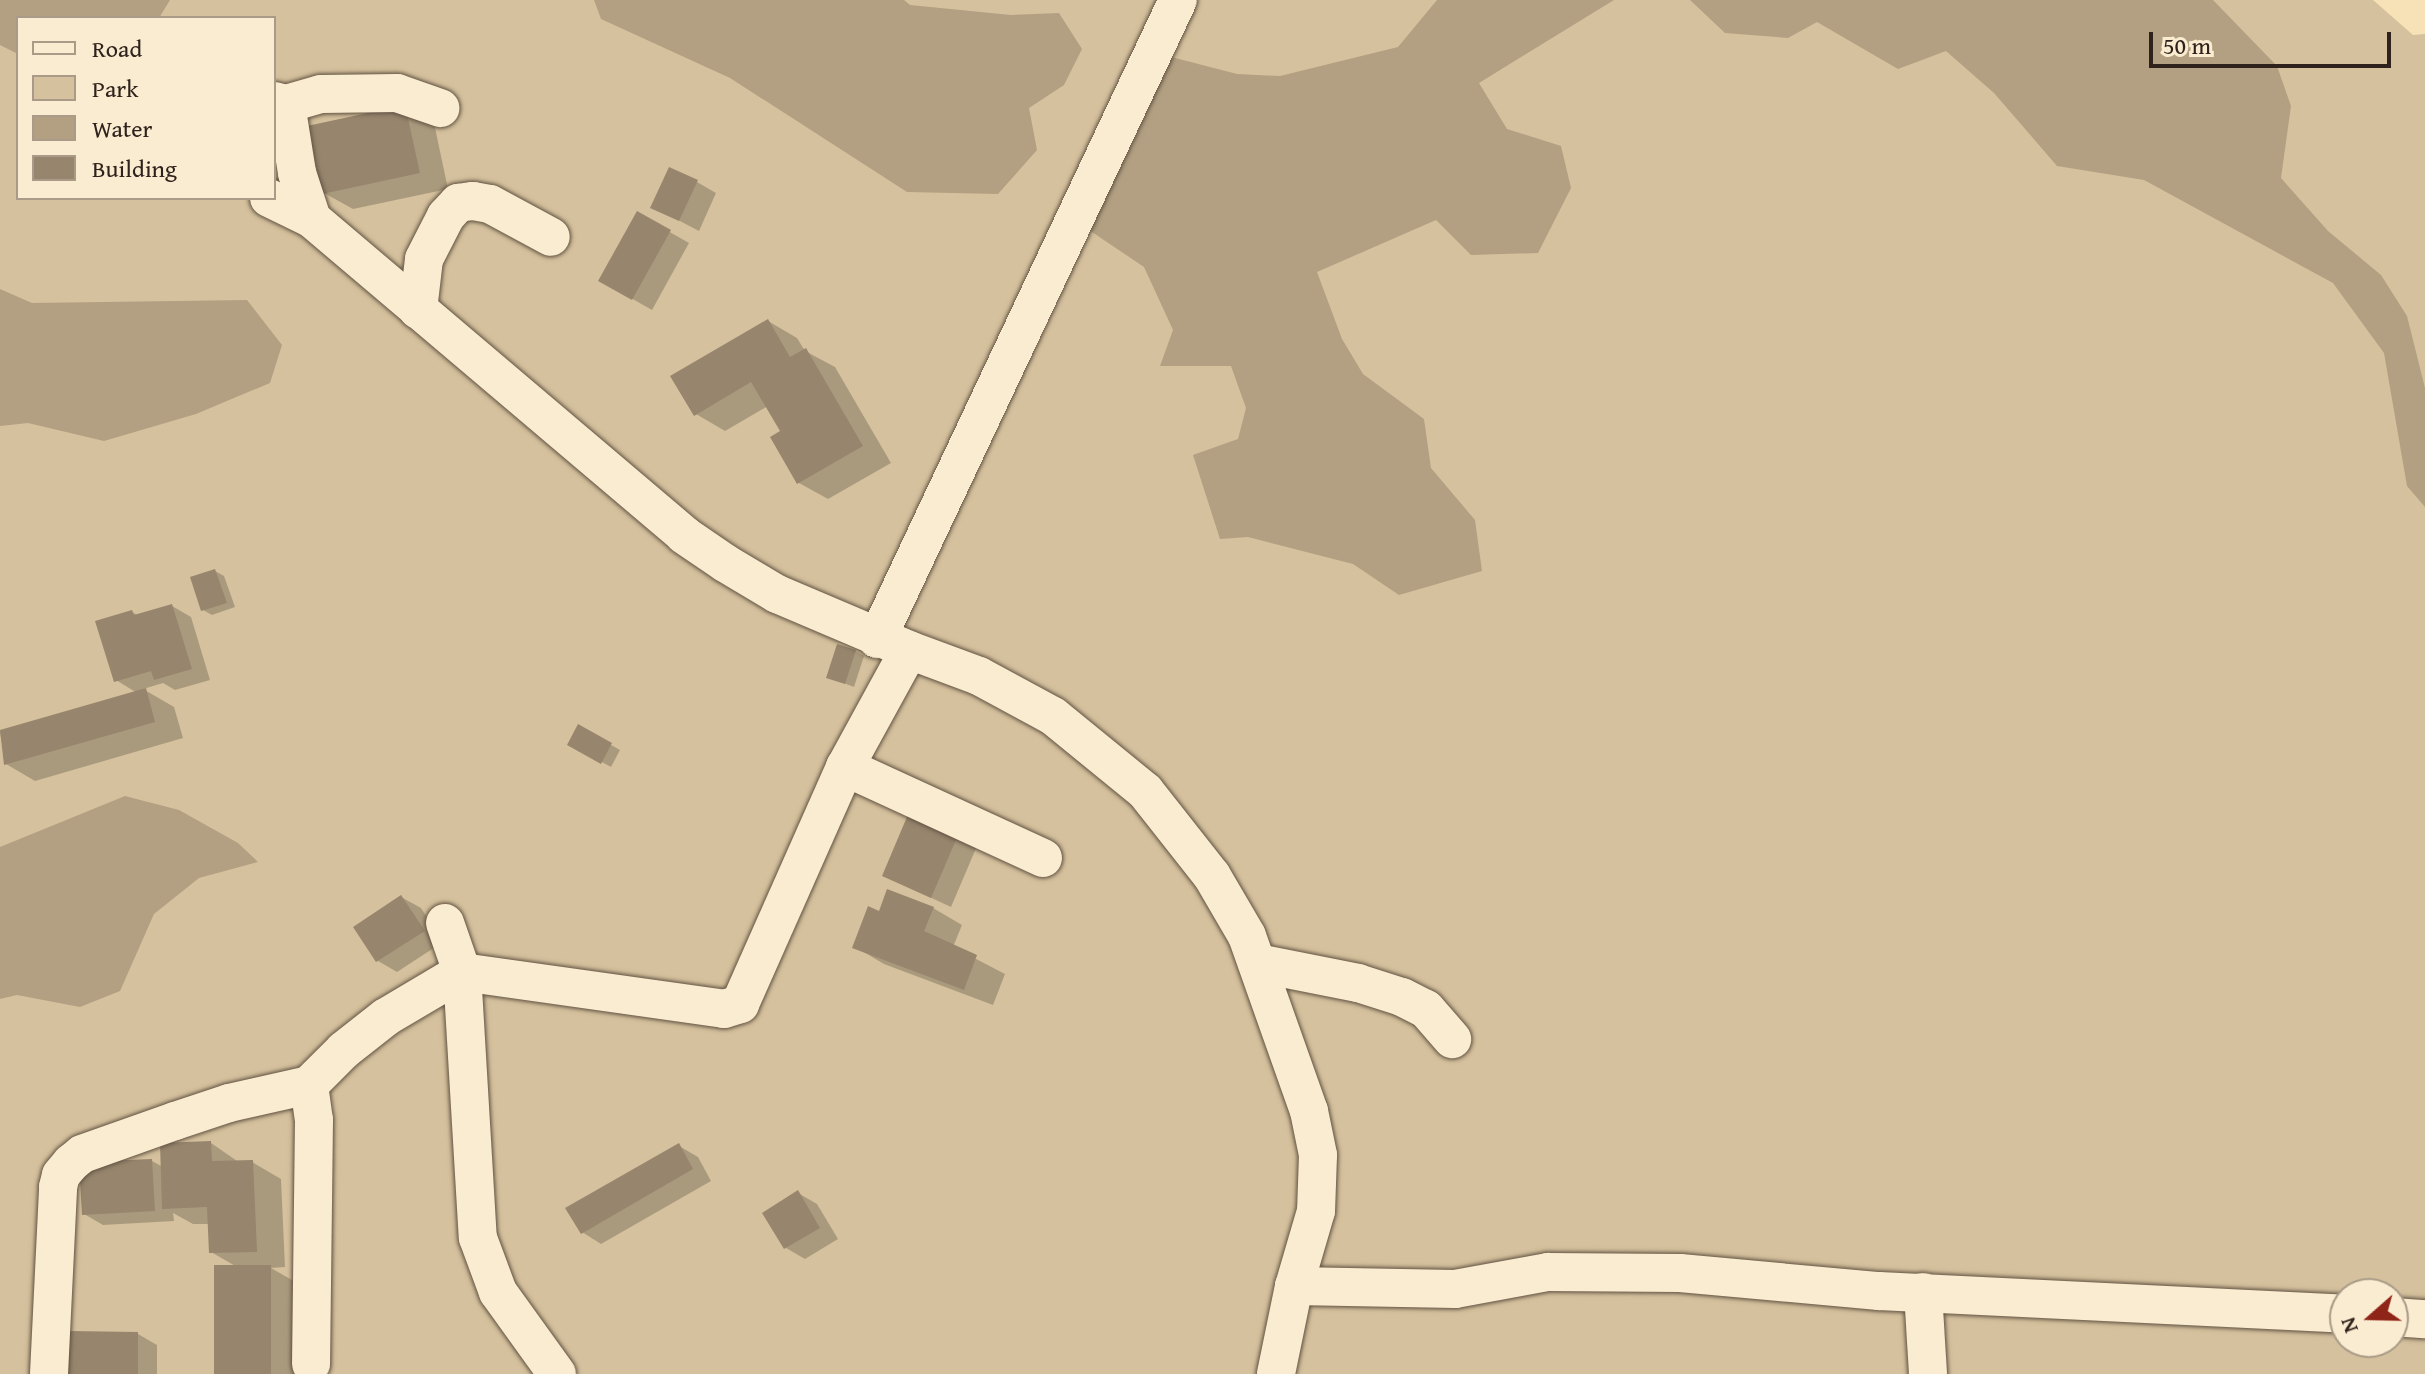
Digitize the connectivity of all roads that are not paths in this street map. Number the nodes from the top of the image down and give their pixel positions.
1 (1178, 0) edge
2 (280, 102) edge
3 (440, 108) dead end
4 (273, 200) edge
5 (312, 219) junction
6 (551, 237) dead end
7 (418, 310) junction
8 (893, 644) junction
9 (845, 767) junction
10 (1043, 858) dead end
11 (445, 923) dead end
12 (1257, 963) junction
13 (462, 972) junction
14 (1452, 1039) dead end
15 (309, 1085) junction
16 (1294, 1286) junction
17 (1923, 1292) junction
18 (2329, 1313) edge
19 (311, 1364) dead end
20 (49, 1374) edge
21 (557, 1374) edge
22 (1276, 1374) edge
23 (1928, 1374) edge

1 - 8 lane
2 - 3 lane
2 - 5 lane
4 - 5 lane
5 - 7 lane
6 - 7 lane
7 - 8 lane
8 - 9 lane
8 - 12 lane
9 - 10 lane
9 - 13 lane
11 - 13 lane
12 - 14 lane
12 - 16 lane
13 - 15 lane
13 - 21 lane
15 - 19 lane
15 - 20 lane
16 - 17 lane
16 - 22 lane
17 - 18 lane
17 - 23 lane

